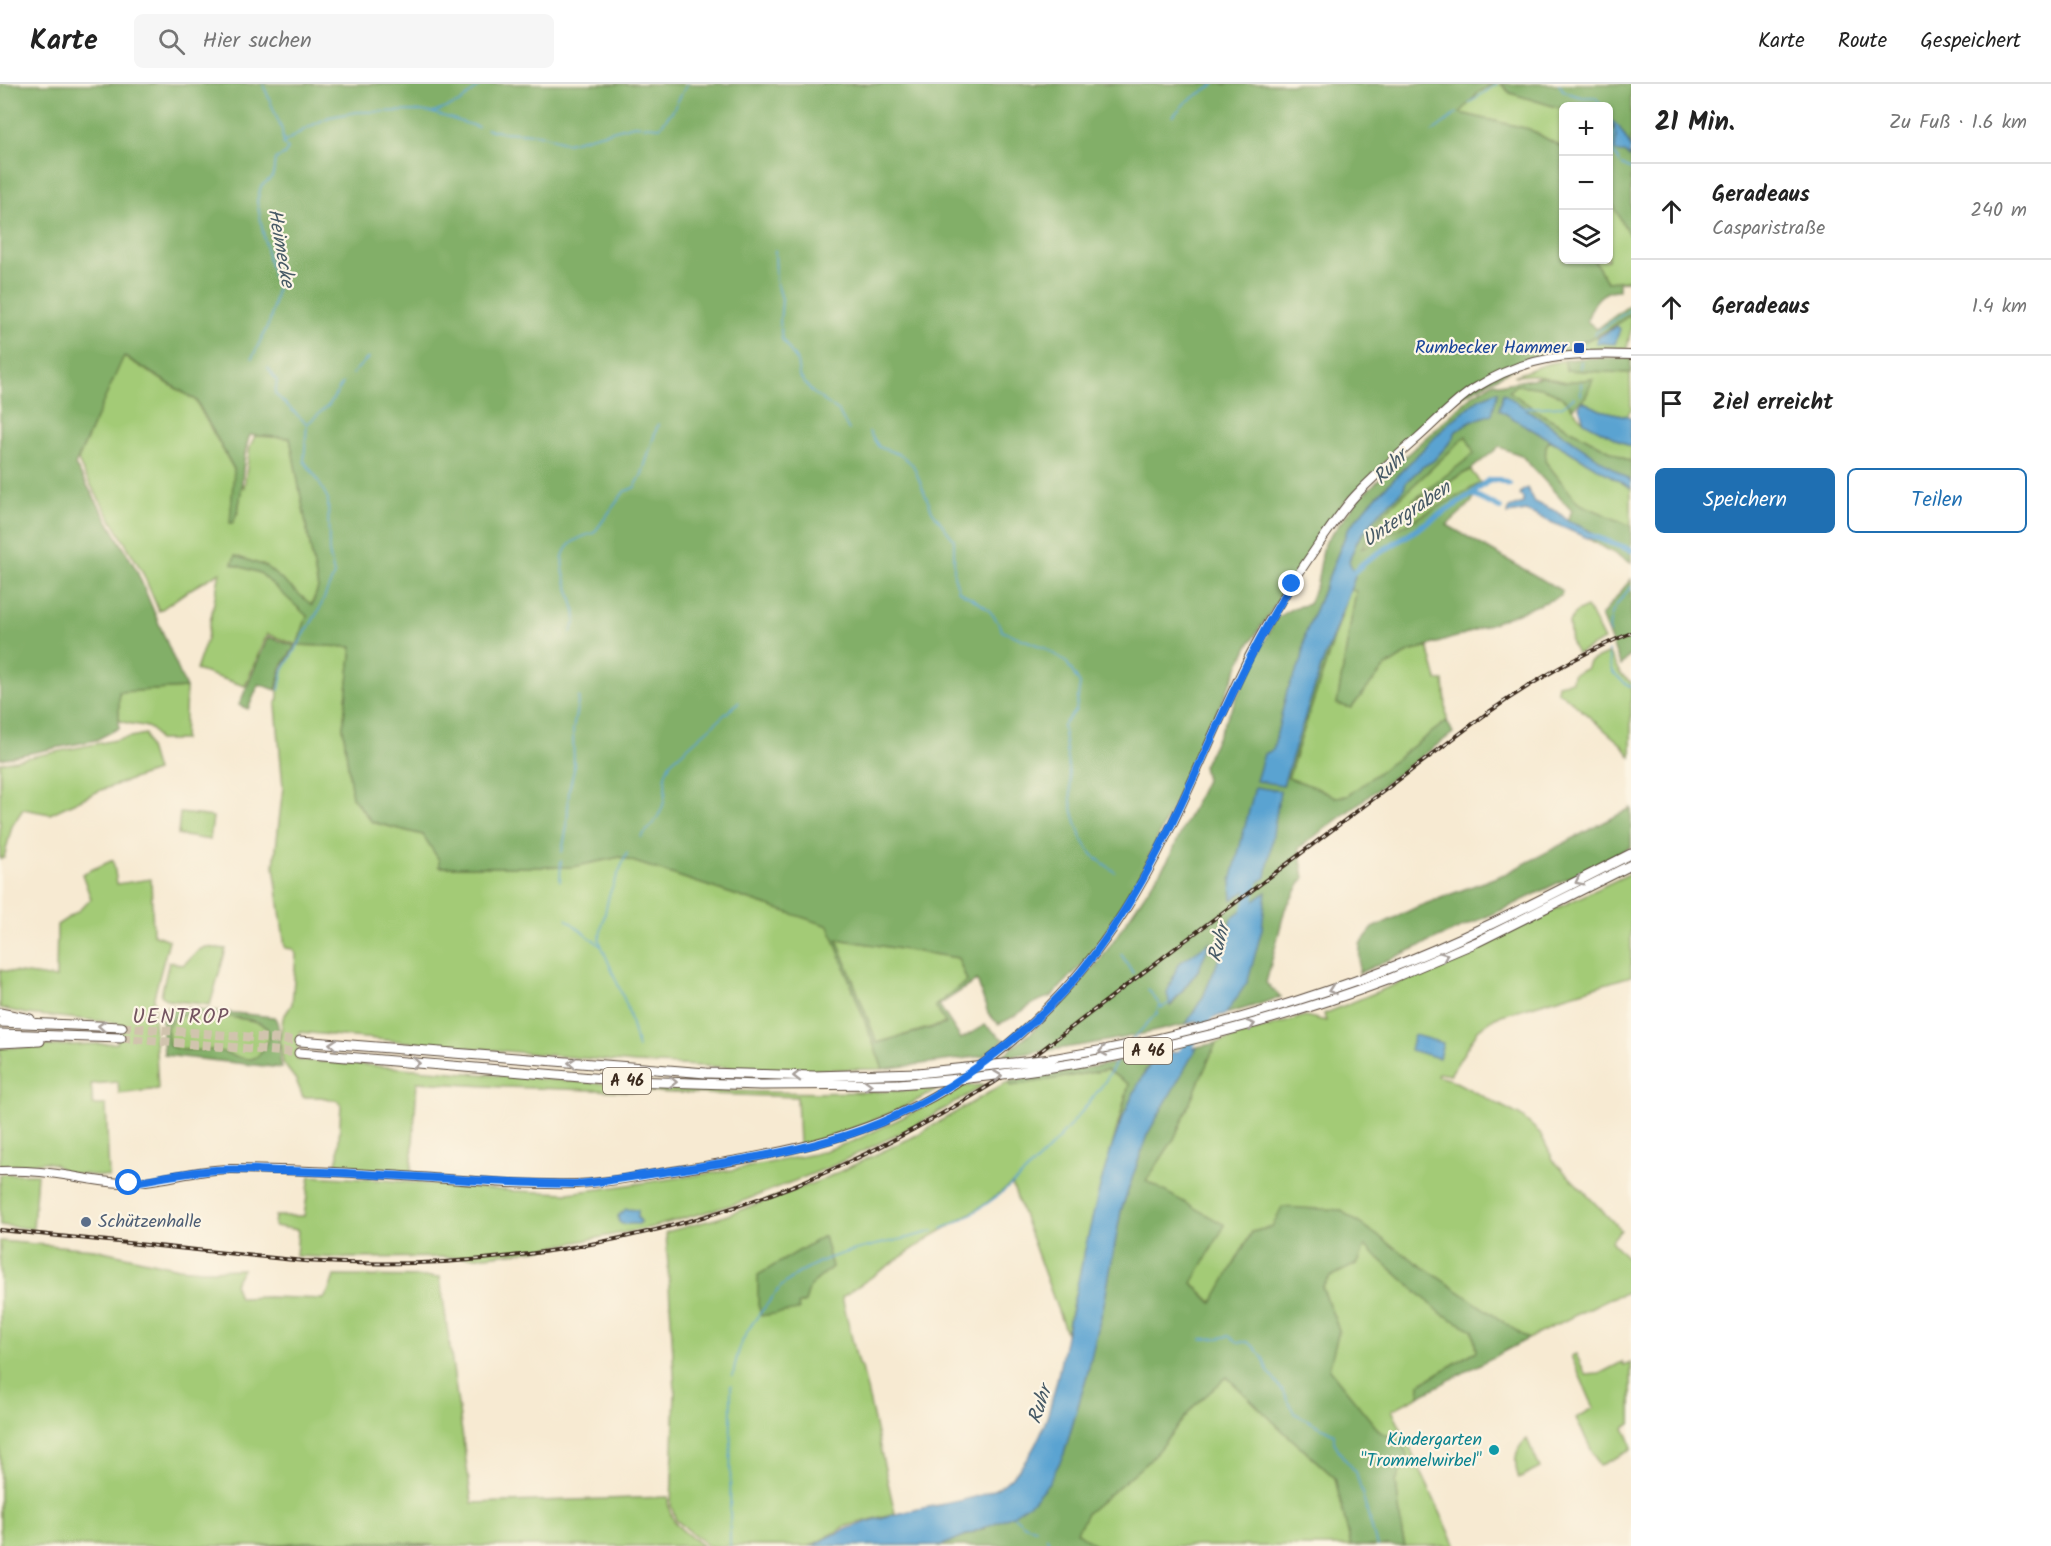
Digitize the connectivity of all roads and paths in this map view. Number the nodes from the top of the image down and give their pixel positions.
1 (1631, 355) edge
2 (1631, 854) edge
3 (1631, 865) edge
4 (1388, 974) junction
5 (0, 1013) edge
6 (0, 1022) edge
7 (59, 1024) junction
8 (122, 1027) tunnel mouth
9 (0, 1034) edge
10 (88, 1036) junction
11 (121, 1038) tunnel mouth
12 (300, 1041) tunnel mouth
13 (0, 1043) edge
14 (299, 1053) tunnel mouth
15 (0, 1171) edge

1 - 15 main road
2 -> 4 highway, A 46
4 -> 3 highway, A 46
4 -> 12 highway, A 46, bridge
14 -> 4 highway, A 46, bridge
5 - 7 highway
6 - 7 highway
8 -> 7 highway
9 - 10 highway
10 - 11 highway
10 - 13 highway

